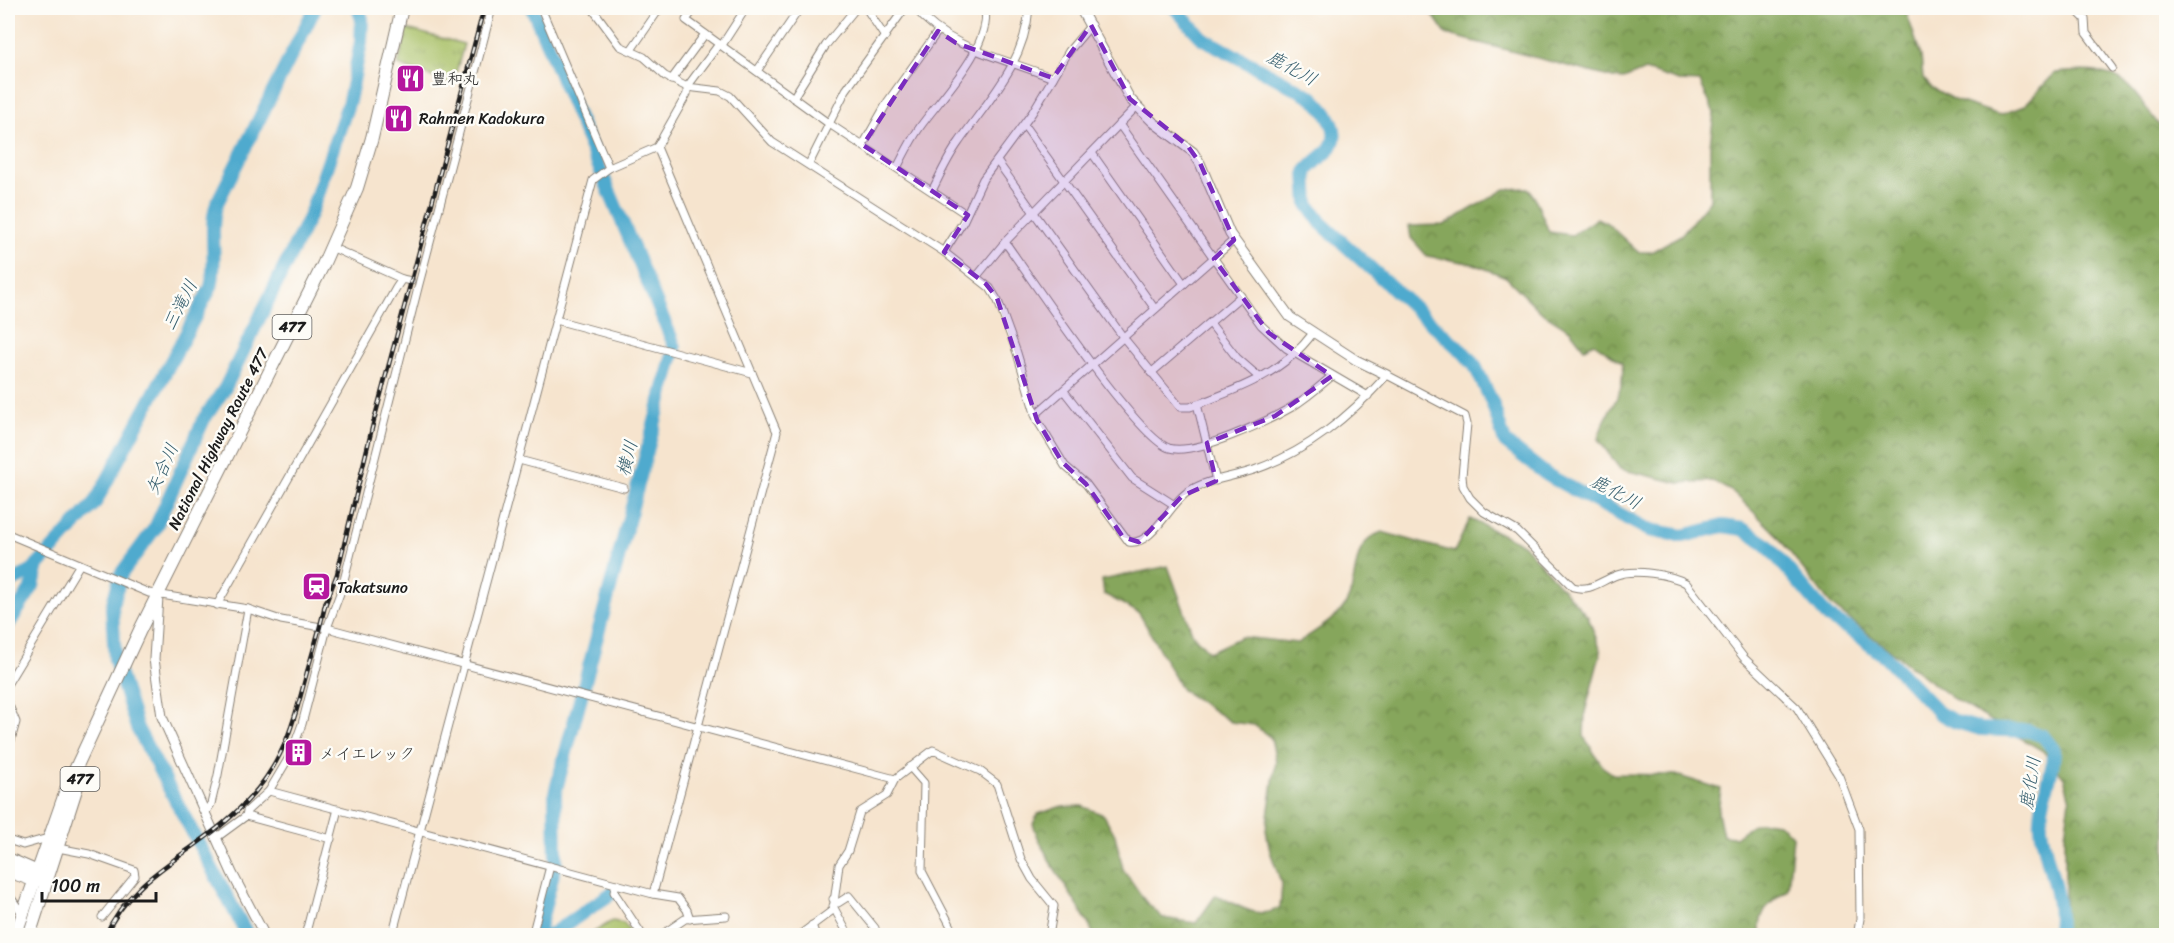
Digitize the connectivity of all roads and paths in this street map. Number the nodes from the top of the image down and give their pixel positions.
1 (402, 8) edge
2 (492, 8) edge
3 (541, 8) edge
4 (592, 8) edge
5 (695, 8) edge
6 (746, 8) edge
7 (800, 8) edge
8 (856, 8) edge
9 (866, 8) edge
10 (905, 8) edge
11 (915, 8) edge
12 (985, 8) edge
13 (1029, 8) edge
14 (1080, 8) edge
15 (2074, 8) edge
16 (656, 9) edge
17 (1091, 26) junction
18 (938, 31) junction
19 (705, 34) junction
20 (885, 37) junction
21 (720, 45) junction
22 (632, 50) junction
23 (975, 50) junction
24 (1015, 62) junction
25 (2112, 68) dead end
26 (757, 71) junction
27 (1053, 78) junction
28 (671, 80) junction
29 (687, 87) junction
30 (794, 98) junction
31 (1136, 107) junction
32 (828, 123) junction
33 (1119, 124) junction
34 (1024, 125) junction
35 (863, 145) junction
36 (657, 147) junction
37 (1092, 153) junction
38 (997, 160) junction
39 (809, 164) junction
40 (609, 168) junction
41 (897, 168) junction
42 (1064, 182) junction
43 (932, 191) junction
44 (1034, 213) junction
45 (966, 214) junction
46 (1234, 240) junction
47 (1005, 242) junction
48 (331, 247) junction
49 (944, 252) junction
50 (1214, 259) junction
51 (977, 276) junction
52 (402, 279) junction
53 (411, 281) dead end
54 (1184, 284) junction
55 (1240, 296) junction
56 (1155, 309) junction
57 (556, 320) junction
58 (1210, 322) junction
59 (1313, 333) junction
60 (1123, 338) junction
61 (1295, 353) junction
62 (1092, 365) junction
63 (752, 373) junction
64 (1151, 373) junction
65 (1387, 375) junction
66 (1332, 376) junction
67 (1260, 378) junction
68 (1064, 391) junction
69 (1368, 396) junction
70 (1197, 404) junction
71 (1035, 415) junction
72 (1207, 443) junction
73 (519, 460) junction
74 (1216, 481) junction
75 (624, 488) dead end
76 (1173, 504) junction
77 (8, 534) edge
78 (79, 564) junction
79 (153, 594) junction
80 (217, 605) junction
81 (248, 609) junction
82 (327, 628) junction
83 (465, 663) junction
84 (8, 683) edge
85 (8, 703) edge
86 (105, 711) junction
87 (698, 726) junction
88 (8, 751) edge
89 (910, 767) junction
90 (895, 779) junction
91 (269, 791) junction
92 (338, 809) junction
93 (205, 813) junction
94 (246, 816) junction
95 (419, 832) junction
96 (49, 837) junction
97 (216, 838) junction
98 (331, 839) junction
99 (8, 840) edge
100 (58, 848) junction
101 (8, 859) edge
102 (553, 867) junction
103 (8, 871) edge
104 (35, 875) junction
105 (47, 878) junction
106 (616, 884) junction
107 (8, 894) edge
108 (653, 894) junction
109 (833, 903) junction
110 (22, 913) junction
111 (726, 916) dead end
112 (102, 917) dead end
113 (690, 919) junction
114 (812, 925) junction
115 (875, 928) dead end
116 (15, 936) edge
117 (29, 936) edge
118 (265, 936) edge
119 (305, 936) edge
120 (392, 936) edge
121 (532, 936) edge
122 (643, 936) edge
123 (660, 936) edge
124 (798, 936) edge
125 (816, 936) edge
126 (849, 936) edge
127 (956, 936) edge
128 (1049, 936) edge
129 (1857, 936) edge

1 - 48 highway, National Highway Route 477 / 477
2 - 82 street
3 - 40 street
4 - 22 street
5 - 19 street
6 - 21 street
7 - 26 street
8 - 30 street
9 - 20 street
10 - 20 street
11 - 18 street
12 - 23 street
13 - 24 street
14 - 17 street
15 - 25 street
16 - 22 street
17 - 27 street
17 - 31 street
18 - 23 street
18 - 35 street
19 - 21 street
19 - 28 street
20 - 32 street
21 - 26 street
21 - 29 street
22 - 28 street
23 - 24 street
23 - 41 street
24 - 27 street
24 - 43 street
26 - 30 street
27 - 34 street
28 - 29 street
29 - 36 street
29 - 39 street
30 - 32 street
31 - 33 street
31 - 46 street
32 - 35 street
32 - 39 street
33 - 37 street
33 - 50 street
34 - 38 street
34 - 42 street
35 - 41 street
36 - 40 street
36 - 63 street
37 - 42 street
37 - 54 street
38 - 44 street
38 - 45 street
39 - 49 street
40 - 57 street
41 - 43 street
42 - 44 street
42 - 56 street
43 - 45 street
44 - 47 street
44 - 60 street
45 - 49 street
46 - 50 street
46 - 59 street
47 - 51 street
47 - 62 street
48 - 52 street
48 - 79 highway, National Highway Route 477 / 477
49 - 51 street
50 - 54 street
50 - 55 street
51 - 71 street
52 - 53 street
52 - 80 street
54 - 56 street
55 - 58 street
55 - 61 street
56 - 60 street
57 - 63 street
57 - 73 street
58 - 64 street
58 - 67 street
59 - 61 street
59 - 65 street
60 - 62 street
60 - 64 street
61 - 66 street
61 - 67 street
62 - 68 street
62 - 72 street
63 - 87 street
64 - 70 street
65 - 69 street
65 - 129 street
66 - 69 street
66 - 72 street
67 - 70 street
68 - 71 street
68 - 76 street
69 - 74 street
70 - 72 street
71 - 76 street
72 - 74 street
73 - 75 street
73 - 83 street
74 - 76 street
77 - 78 street
78 - 79 street
78 - 84 street
79 - 80 street
79 - 86 highway, National Highway Route 477 / 477
79 - 93 street
80 - 81 street
81 - 82 street
81 - 93 street
82 - 83 street
82 - 91 street
83 - 87 street
83 - 95 street
85 - 88 street
86 - 96 highway, National Highway Route 477 / 477
86 - 100 highway, National Highway Route 477 / 477
87 - 90 street
87 - 108 street
89 - 90 street
89 - 127 street
89 - 128 street
90 - 109 street
91 - 92 street
91 - 94 street
92 - 95 street
92 - 98 street
93 - 97 street
94 - 97 street
94 - 98 street
95 - 102 street
95 - 120 street
96 - 99 street
96 - 104 highway, National Highway Route 477 / 477
97 - 118 street
98 - 119 street
100 - 105 highway, National Highway Route 477 / 477
100 - 112 street
101 - 104 highway
102 - 106 street
102 - 121 street
103 - 104 highway
104 - 105 highway
104 - 110 highway, National Highway Route 477 / 477
105 - 117 highway, National Highway Route 477 / 477
106 - 108 street
106 - 122 street
107 - 110 street
108 - 113 street
109 - 114 street
109 - 115 street
109 - 126 street
110 - 116 highway, National Highway Route 477 / 477
111 - 113 street
113 - 123 street
114 - 124 street
114 - 125 street

